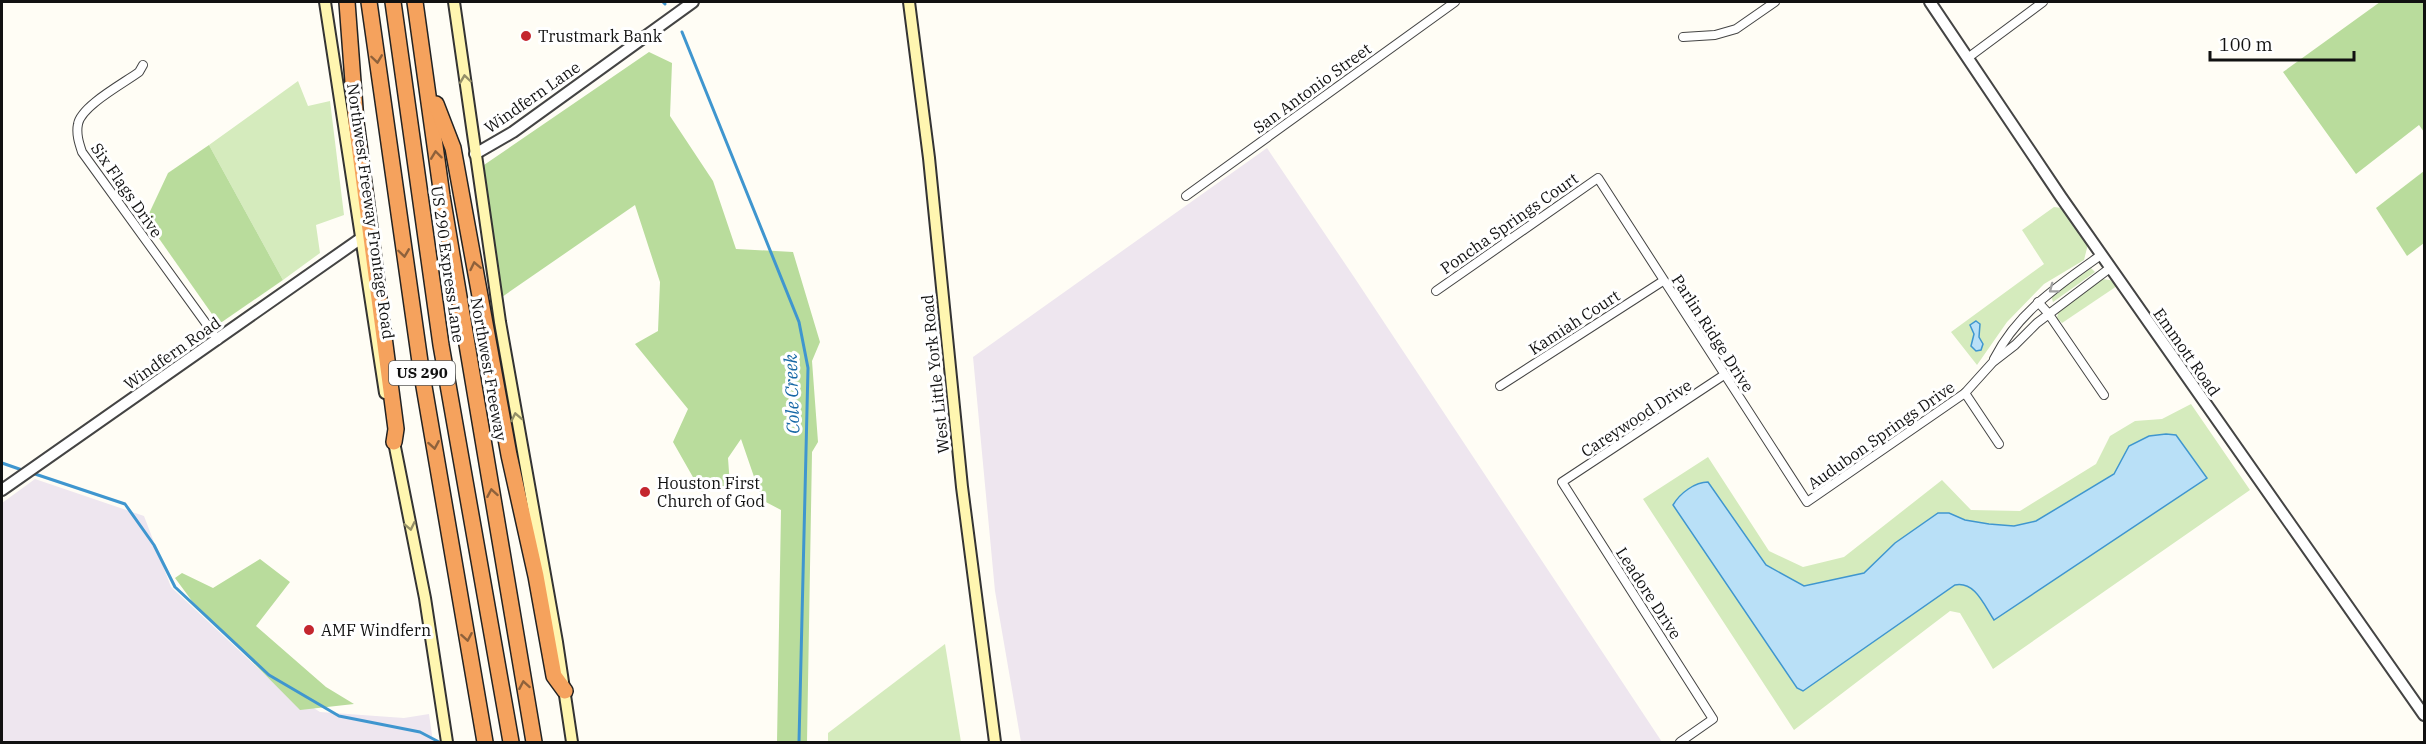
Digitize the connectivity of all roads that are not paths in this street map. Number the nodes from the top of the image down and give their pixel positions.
1 (325, 2) edge
2 (347, 2) edge
3 (369, 2) edge
4 (393, 2) edge
5 (415, 2) edge
6 (454, 2) edge
7 (693, 2) edge
8 (909, 2) edge
9 (1455, 2) edge
10 (1774, 2) edge
11 (1930, 2) edge
12 (2043, 2) edge
13 (1683, 37) dead end
14 (1969, 57) junction
15 (143, 65) dead end
16 (427, 81) junction
17 (476, 154) junction
18 (1598, 178) joint
19 (1186, 196) dead end
20 (360, 239) junction
21 (2101, 255) junction
22 (2110, 268) junction
23 (1663, 280) junction
24 (1436, 291) dead end
25 (2037, 302) junction
26 (2048, 313) junction
27 (218, 340) junction
28 (1993, 362) junction
29 (1724, 375) junction
30 (1500, 386) dead end
31 (1965, 393) junction
32 (2104, 395) dead end
33 (394, 442) junction
34 (1999, 444) dead end
35 (1562, 482) joint
36 (2, 490) edge
37 (1807, 502) joint
38 (565, 691) junction
39 (2424, 715) edge
40 (447, 742) edge
41 (484, 742) edge
42 (511, 742) edge
43 (534, 742) edge
44 (572, 742) edge
45 (995, 742) edge
46 (1680, 742) edge

1 - 20 main road, Northwest Freeway Frontage Road
2 - 33 highway
3 -> 41 highway, US 290
4 - 42 highway, US 290 Express Lane
5 - 16 highway, Northwest Freeway / US 290
17 -> 6 main road
7 - 17 street, Windfern Lane
8 - 45 main road, West Little York Road
9 - 19 street, San Antonio Street
10 - 13 street
11 - 14 street, Emmott Road
12 - 14 street
14 - 21 street, Emmott Road
15 - 27 street, Six Flags Drive
38 -> 16 highway
43 -> 16 highway, Northwest Freeway / US 290
38 -> 17 main road
18 - 23 street, Parlin Ridge Drive
18 - 24 street, Poncha Springs Court
20 - 27 street, Windfern Road
20 - 33 main road, Northwest Freeway Frontage Road
21 - 22 street, Emmott Road
21 -> 25 street, Audubon Springs Drive
22 - 26 street, Audubon Springs Drive
22 - 39 street, Emmott Road
23 - 29 street, Parlin Ridge Drive
23 - 30 street, Kamiah Court
25 - 26 street
25 - 28 street, Audubon Springs Drive
26 - 28 street, Audubon Springs Drive
26 - 32 street
27 - 36 street, Windfern Road
28 - 31 street, Audubon Springs Drive
29 - 35 street, Careywood Drive
29 - 37 street, Parlin Ridge Drive
31 - 34 street
31 - 37 street, Audubon Springs Drive
33 -> 40 main road, Northwest Freeway Frontage Road
35 - 46 street, Leadore Drive
38 - 44 main road

